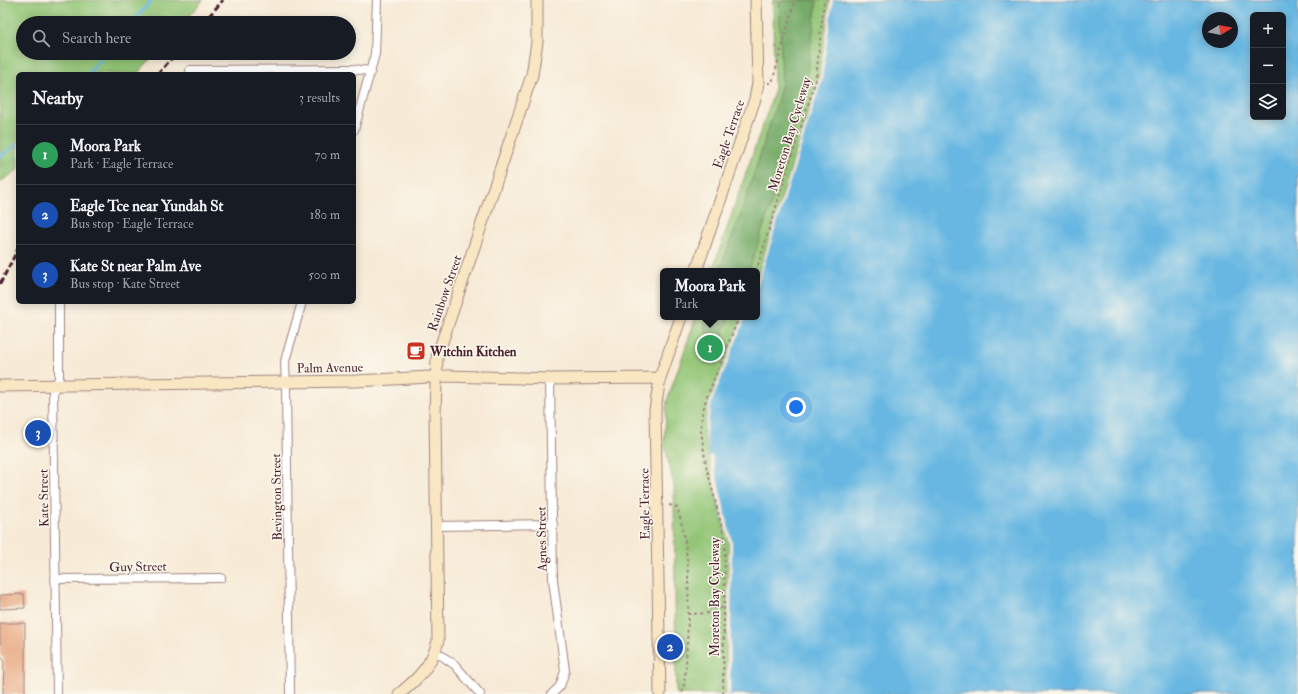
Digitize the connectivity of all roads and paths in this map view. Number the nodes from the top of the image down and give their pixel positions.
1 (377, 0) edge
2 (537, 0) edge
3 (756, 0) edge
4 (795, 0) edge
5 (824, 0) edge
6 (190, 70) dead end
7 (371, 71) junction
8 (766, 83) dead end
9 (356, 123) edge
10 (697, 268) edge
11 (757, 268) edge
12 (59, 304) edge
13 (301, 304) edge
14 (680, 320) edge
15 (738, 320) edge
16 (435, 376) junction
17 (660, 378) junction
18 (550, 379) junction
19 (285, 382) junction
20 (56, 385) junction
21 (0, 386) edge
22 (669, 504) dead end
23 (553, 524) junction
24 (437, 526) junction
25 (221, 578) dead end
26 (56, 579) junction
27 (724, 608) junction
28 (688, 614) junction
29 (435, 651) junction
30 (57, 694) edge
31 (290, 694) edge
32 (399, 694) edge
33 (480, 694) edge
34 (552, 694) edge
35 (660, 694) edge
36 (682, 694) edge
37 (723, 694) edge

1 - 7 street
2 - 16 street, Rainbow Street
3 - 10 street, Eagle Terrace
4 - 8 path
5 - 11 path, Moreton Bay Cycleway
6 - 7 street
7 - 9 street
12 - 20 street, Kate Street
13 - 19 street, Bevington Street
14 - 17 street, Eagle Terrace
15 - 27 path, Moreton Bay Cycleway
16 - 18 street, Palm Avenue
16 - 19 street, Palm Avenue
16 - 24 street, Rainbow Street
17 - 18 street, Palm Avenue
17 - 35 street, Eagle Terrace
18 - 23 street, Agnes Street
19 - 20 street, Palm Avenue
19 - 31 street, Bevington Street
20 - 21 street, Palm Avenue
20 - 26 street, Kate Street
22 - 28 path
23 - 24 street
23 - 34 street, Agnes Street
24 - 29 street, Rainbow Street
25 - 26 street, Guy Street
26 - 30 street, Kate Street
27 - 28 path
27 - 37 path, Moreton Bay Cycleway
28 - 36 path
29 - 32 street, Rainbow Street
29 - 33 street

